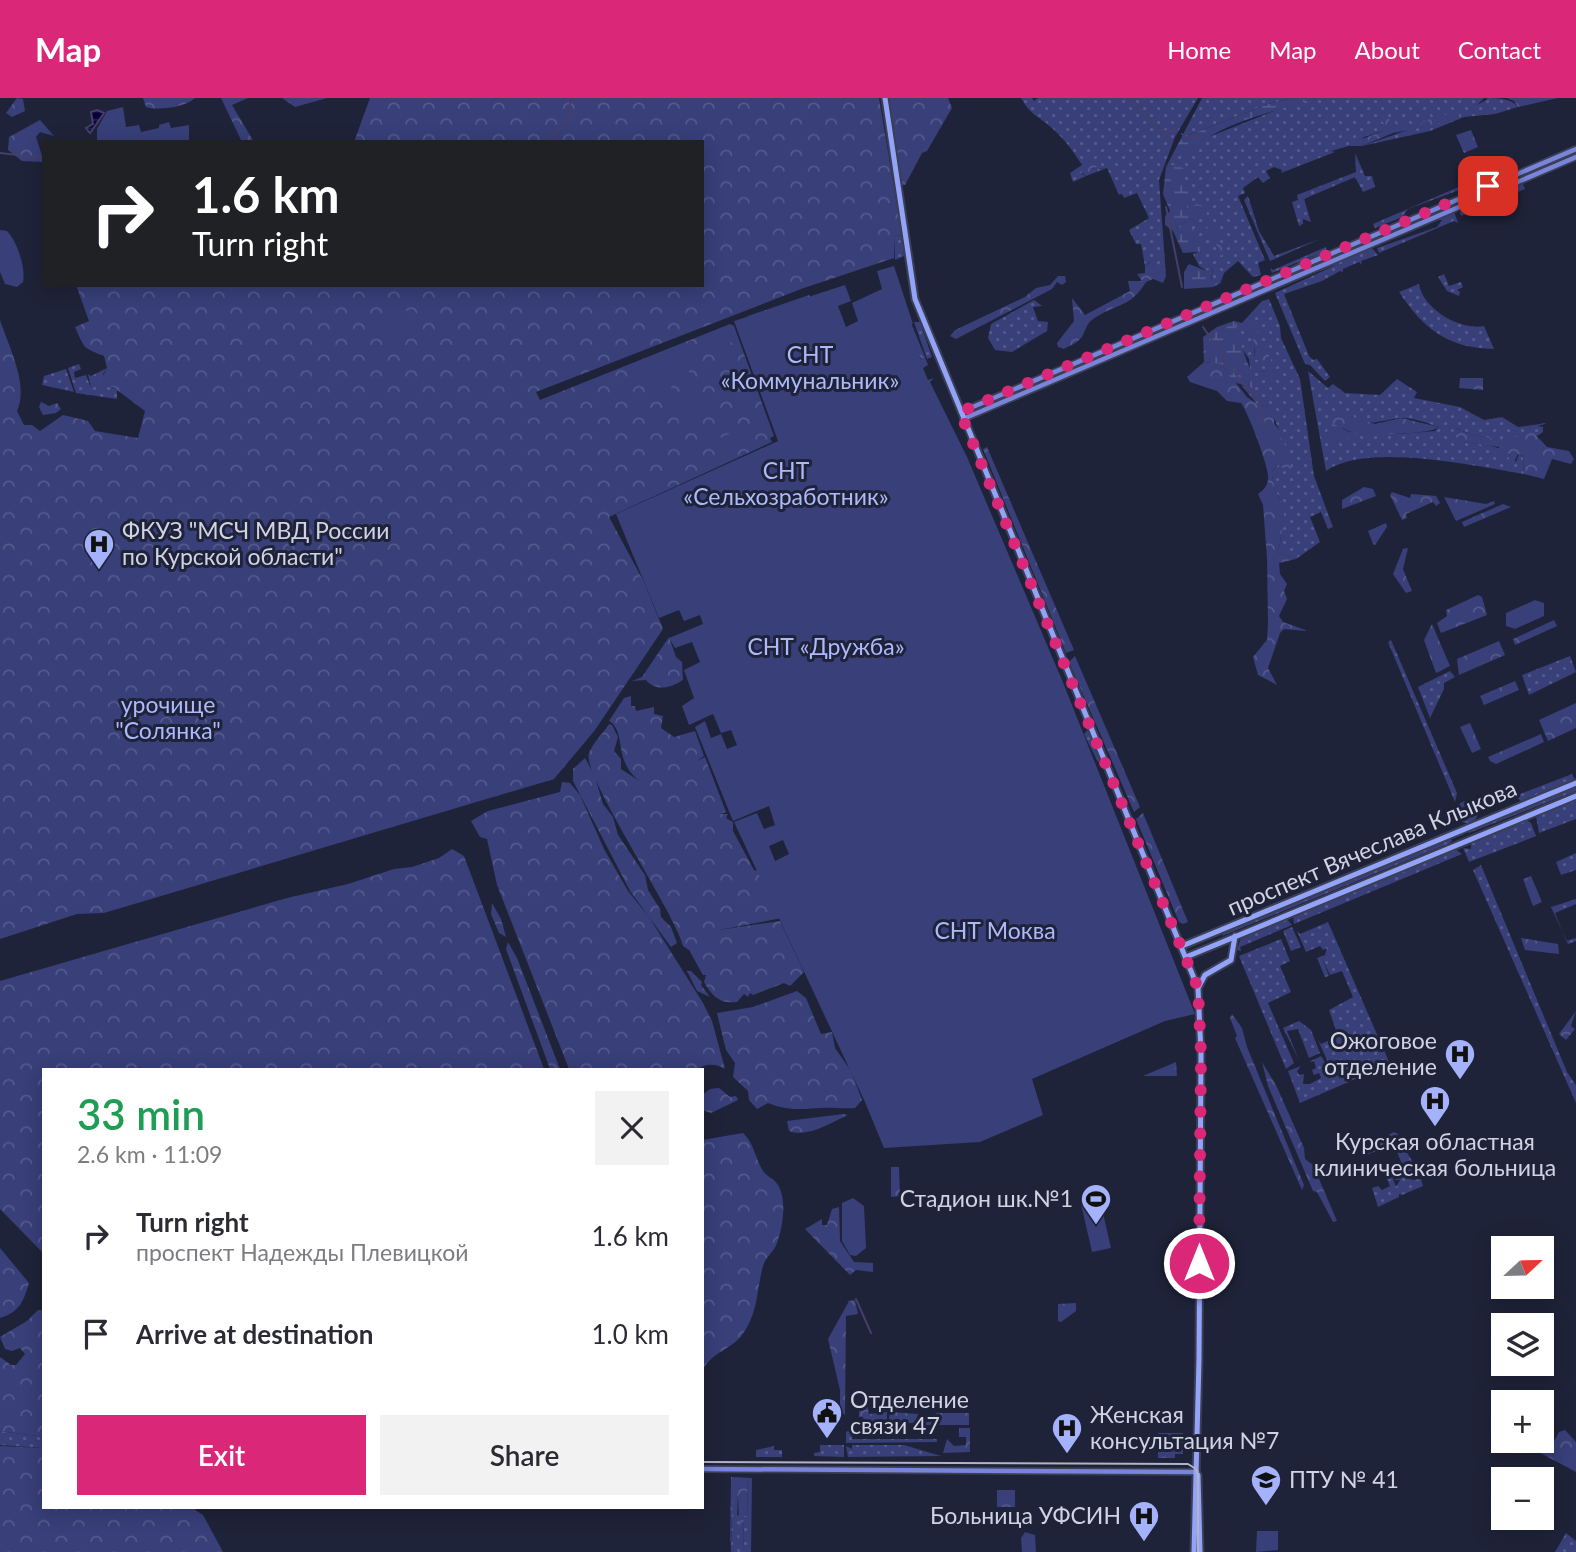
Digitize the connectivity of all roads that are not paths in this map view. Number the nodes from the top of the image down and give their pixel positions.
1 (885, 98) edge
2 (1576, 149) edge
3 (1576, 157) edge
4 (960, 412) junction
5 (963, 419) junction
6 (1576, 783) edge
7 (1576, 796) edge
8 (1466, 828) junction
9 (1448, 836) junction
10 (1470, 838) junction
11 (1452, 846) junction
12 (1222, 930) junction
13 (1235, 936) junction
14 (1227, 939) junction
15 (1182, 946) junction
16 (1186, 957) junction
17 (1198, 988) junction
18 (704, 1469) edge
19 (1197, 1472) junction
20 (1194, 1552) edge
21 (1200, 1552) edge

1 - 4 main road
2 - 4 main road
3 - 5 main road
4 - 5 main road
5 - 15 main road
6 - 8 main road, проспект Вячеслава Клыкова
7 - 10 main road, проспект Вячеслава Клыкова
8 - 9 main road, проспект Вячеслава Клыкова
8 - 10 main road
9 - 11 main road
9 - 12 main road, проспект Вячеслава Клыкова
10 - 11 main road, проспект Вячеслава Клыкова
11 - 13 main road, проспект Вячеслава Клыкова
12 - 14 main road
12 - 15 main road, проспект Вячеслава Клыкова
13 - 14 main road, проспект Вячеслава Клыкова
13 - 17 main road
14 - 16 main road, проспект Вячеслава Клыкова
15 - 16 main road
16 - 17 main road
17 - 19 main road
18 - 19 main road
19 - 20 main road
19 - 21 main road

